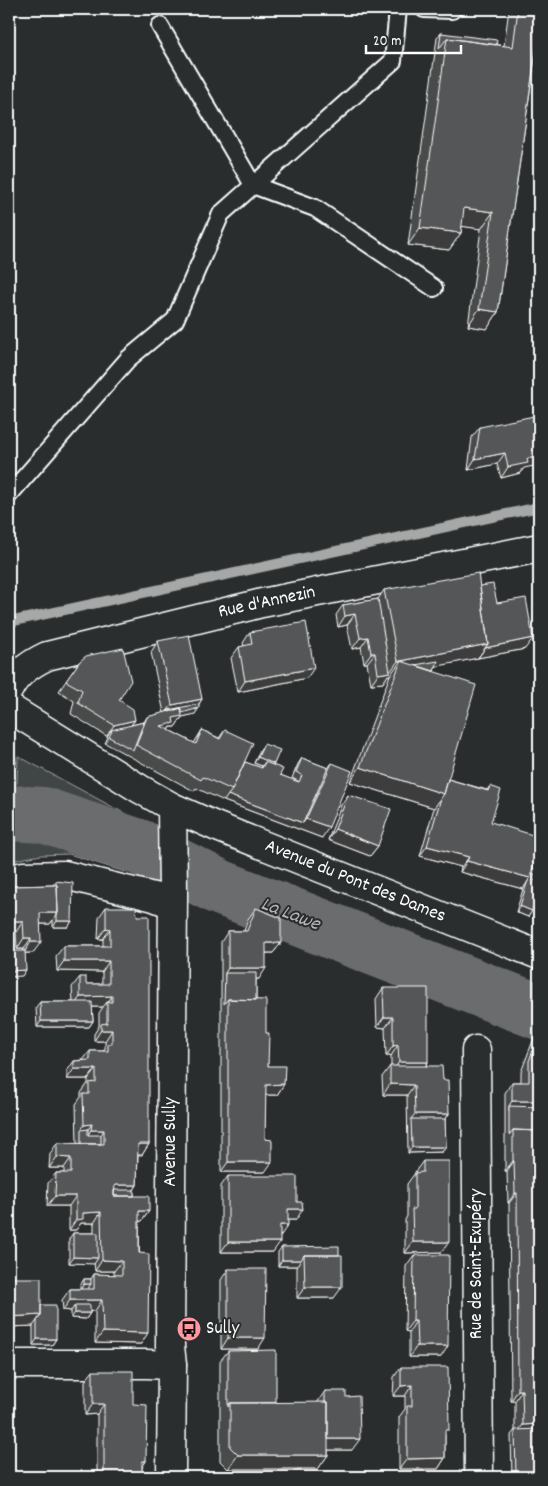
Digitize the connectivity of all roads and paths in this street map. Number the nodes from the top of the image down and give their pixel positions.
1 (398, 9) edge
2 (424, 9) edge
3 (454, 9) edge
4 (160, 26) dead end
5 (253, 185) junction
6 (434, 288) dead end
7 (9, 495) edge
8 (539, 548) edge
9 (10, 688) edge
10 (172, 816) junction
11 (9, 880) edge
12 (172, 898) junction
13 (539, 955) edge
14 (476, 1050) dead end
15 (9, 1364) edge
16 (172, 1365) junction
17 (171, 1477) edge
18 (479, 1477) edge

1 - 5 lane
2 - 3 lane
4 - 5 lane
5 - 6 lane
5 - 7 lane
8 - 9 street, Rue d'Annezin
9 - 10 street, Avenue du Pont des Dames
10 - 12 street, Avenue Sully
10 - 13 street, Avenue du Pont des Dames
11 - 12 street
12 - 16 street, Avenue Sully
14 - 18 street, Rue de Saint-Exupéry
15 - 16 street
16 - 17 street, Avenue Sully

